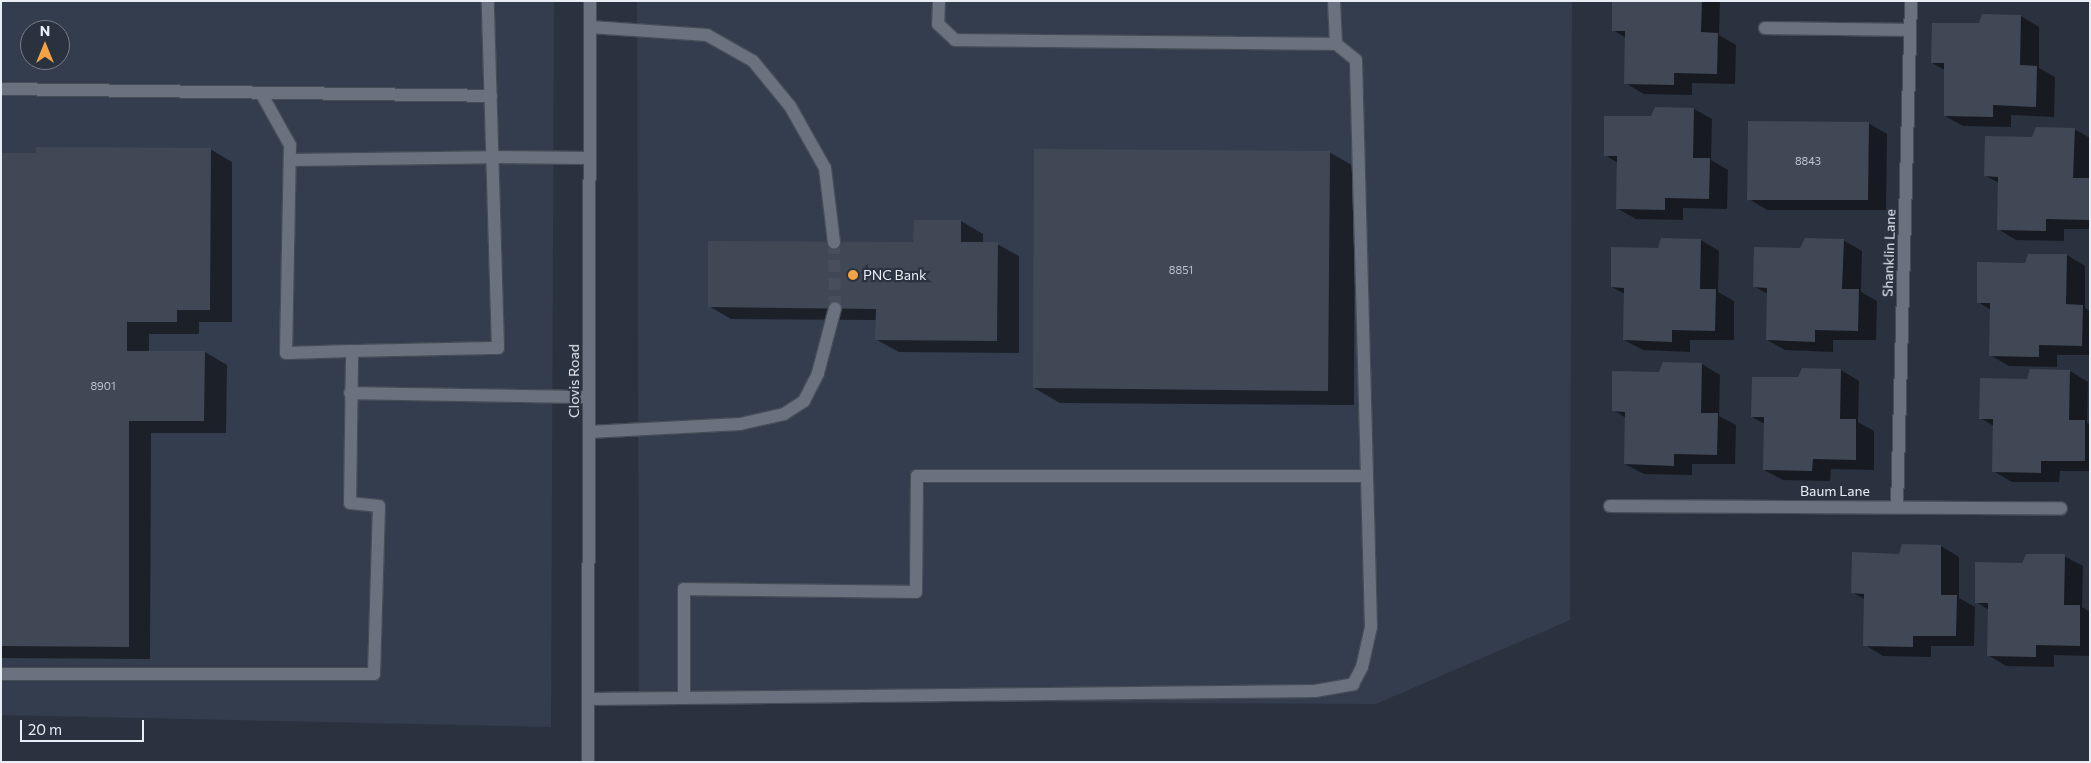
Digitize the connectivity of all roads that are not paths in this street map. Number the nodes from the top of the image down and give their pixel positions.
1 (488, 1) edge
2 (590, 1) edge
3 (939, 1) edge
4 (1334, 1) edge
5 (1911, 1) edge
6 (590, 27) junction
7 (1765, 28) dead end
8 (1910, 30) junction
9 (1336, 44) junction
10 (1, 89) edge
11 (261, 93) junction
12 (491, 96) junction
13 (493, 157) junction
14 (590, 158) junction
15 (290, 160) junction
16 (834, 242) tunnel mouth
17 (835, 308) tunnel mouth
18 (352, 351) junction
19 (350, 393) junction
20 (589, 397) junction
21 (589, 432) junction
22 (1367, 476) junction
23 (1610, 506) dead end
24 (1897, 506) junction
25 (2061, 508) dead end
26 (1, 674) edge
27 (684, 698) junction
28 (588, 699) junction
29 (588, 762) edge

1 - 12 street
2 - 6 street, Clovis Road
3 - 9 street
4 - 9 street
5 - 8 street, Shanklin Lane
6 - 14 street, Clovis Road
6 - 16 street
7 - 8 street
8 - 24 street, Shanklin Lane
9 - 22 street
10 - 11 street
11 - 12 street
11 - 15 street
12 - 13 street
13 - 14 street
13 - 15 street
13 - 18 street
14 - 20 street, Clovis Road
15 - 18 street
17 - 21 street
18 - 19 street
19 - 20 street
19 - 26 street
20 - 21 street, Clovis Road
21 - 28 street, Clovis Road
22 - 27 street
22 - 27 street
23 - 24 street, Baum Lane
24 - 25 street, Baum Lane
27 - 28 street
28 - 29 street, Clovis Road

